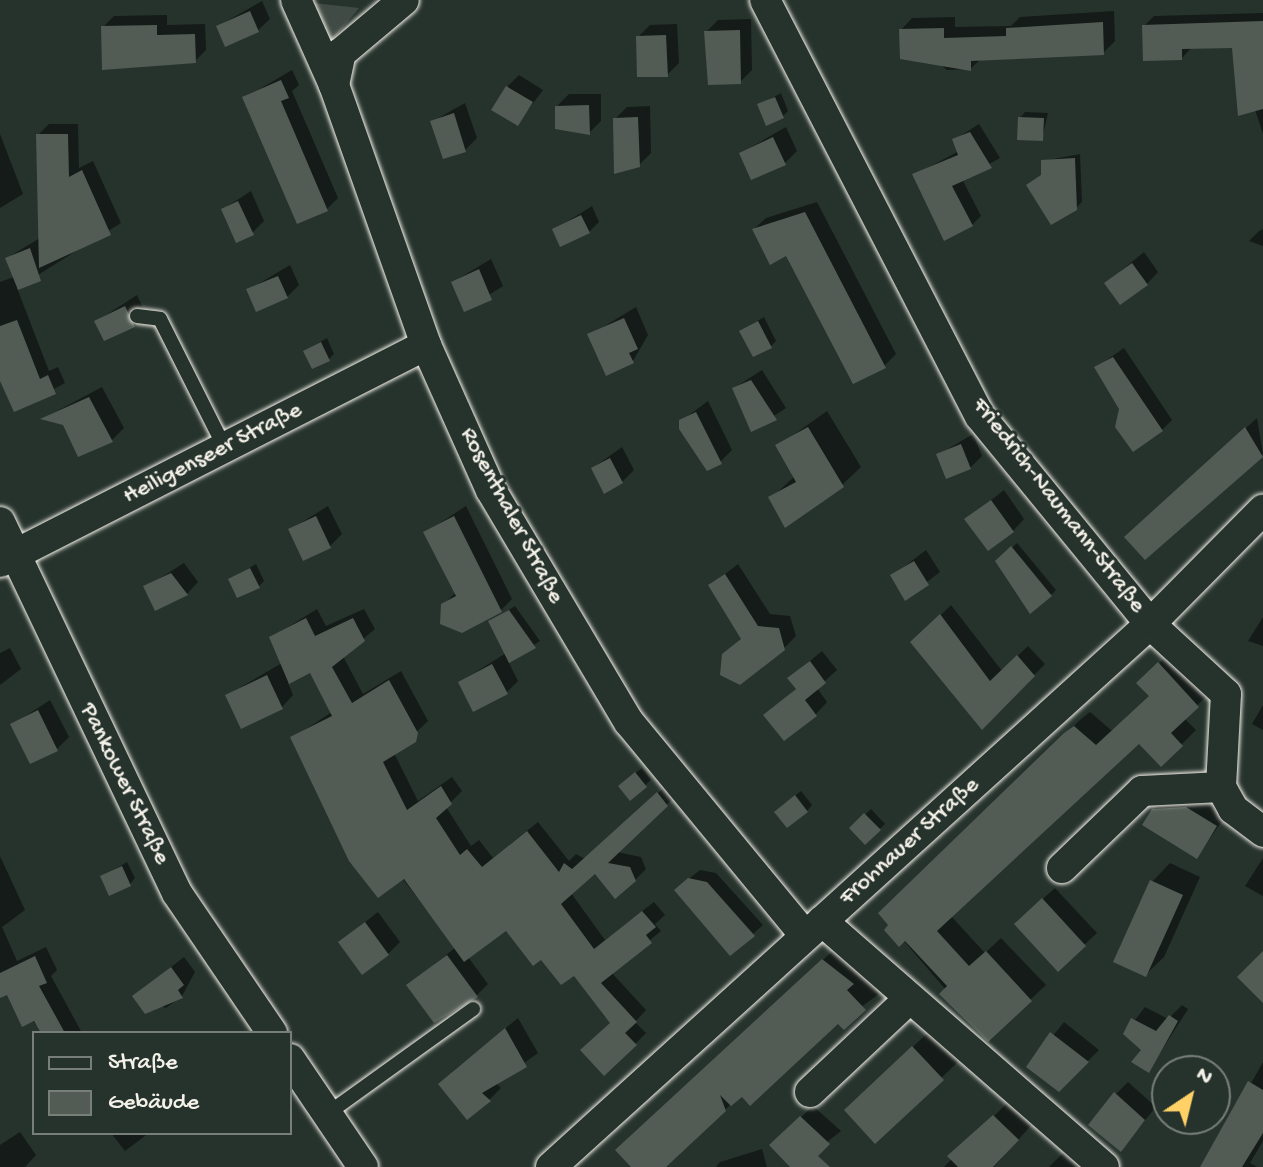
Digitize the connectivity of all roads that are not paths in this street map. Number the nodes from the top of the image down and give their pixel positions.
1 (296, 0) edge
2 (404, 0) edge
3 (765, 0) edge
4 (334, 85) junction
5 (137, 316) dead end
6 (426, 345) junction
7 (225, 448) junction
8 (1263, 510) edge
9 (0, 522) edge
10 (7, 559) edge
11 (1150, 624) junction
12 (1221, 787) junction
13 (1263, 832) edge
14 (1062, 868) dead end
15 (813, 927) junction
16 (908, 1000) junction
17 (473, 1009) dead end
18 (271, 1031) edge
19 (292, 1062) edge
20 (810, 1092) dead end
21 (327, 1114) junction
22 (363, 1167) edge
23 (551, 1167) edge
24 (1104, 1167) edge

1 - 4 street, Rosenthaler Straße
2 - 4 street
3 - 11 street, Friedrich-Naumann-Straße
4 - 6 street, Rosenthaler Straße
5 - 7 lane
6 - 7 street, Heiligenseer Straße
6 - 15 street, Rosenthaler Straße
7 - 10 street, Heiligenseer Straße
8 - 11 street, Frohnauer Straße
9 - 10 street, Pankower Straße
10 - 18 street, Pankower Straße
11 - 12 street, Friedrich-Naumann-Straße
11 - 15 street, Frohnauer Straße
12 - 13 street
12 - 14 street
15 - 16 street, Rosenthaler Straße
15 - 23 street, Frohnauer Straße
16 - 20 street
16 - 24 street, Rosenthaler Straße
17 - 21 lane
19 - 21 street
21 - 22 street

